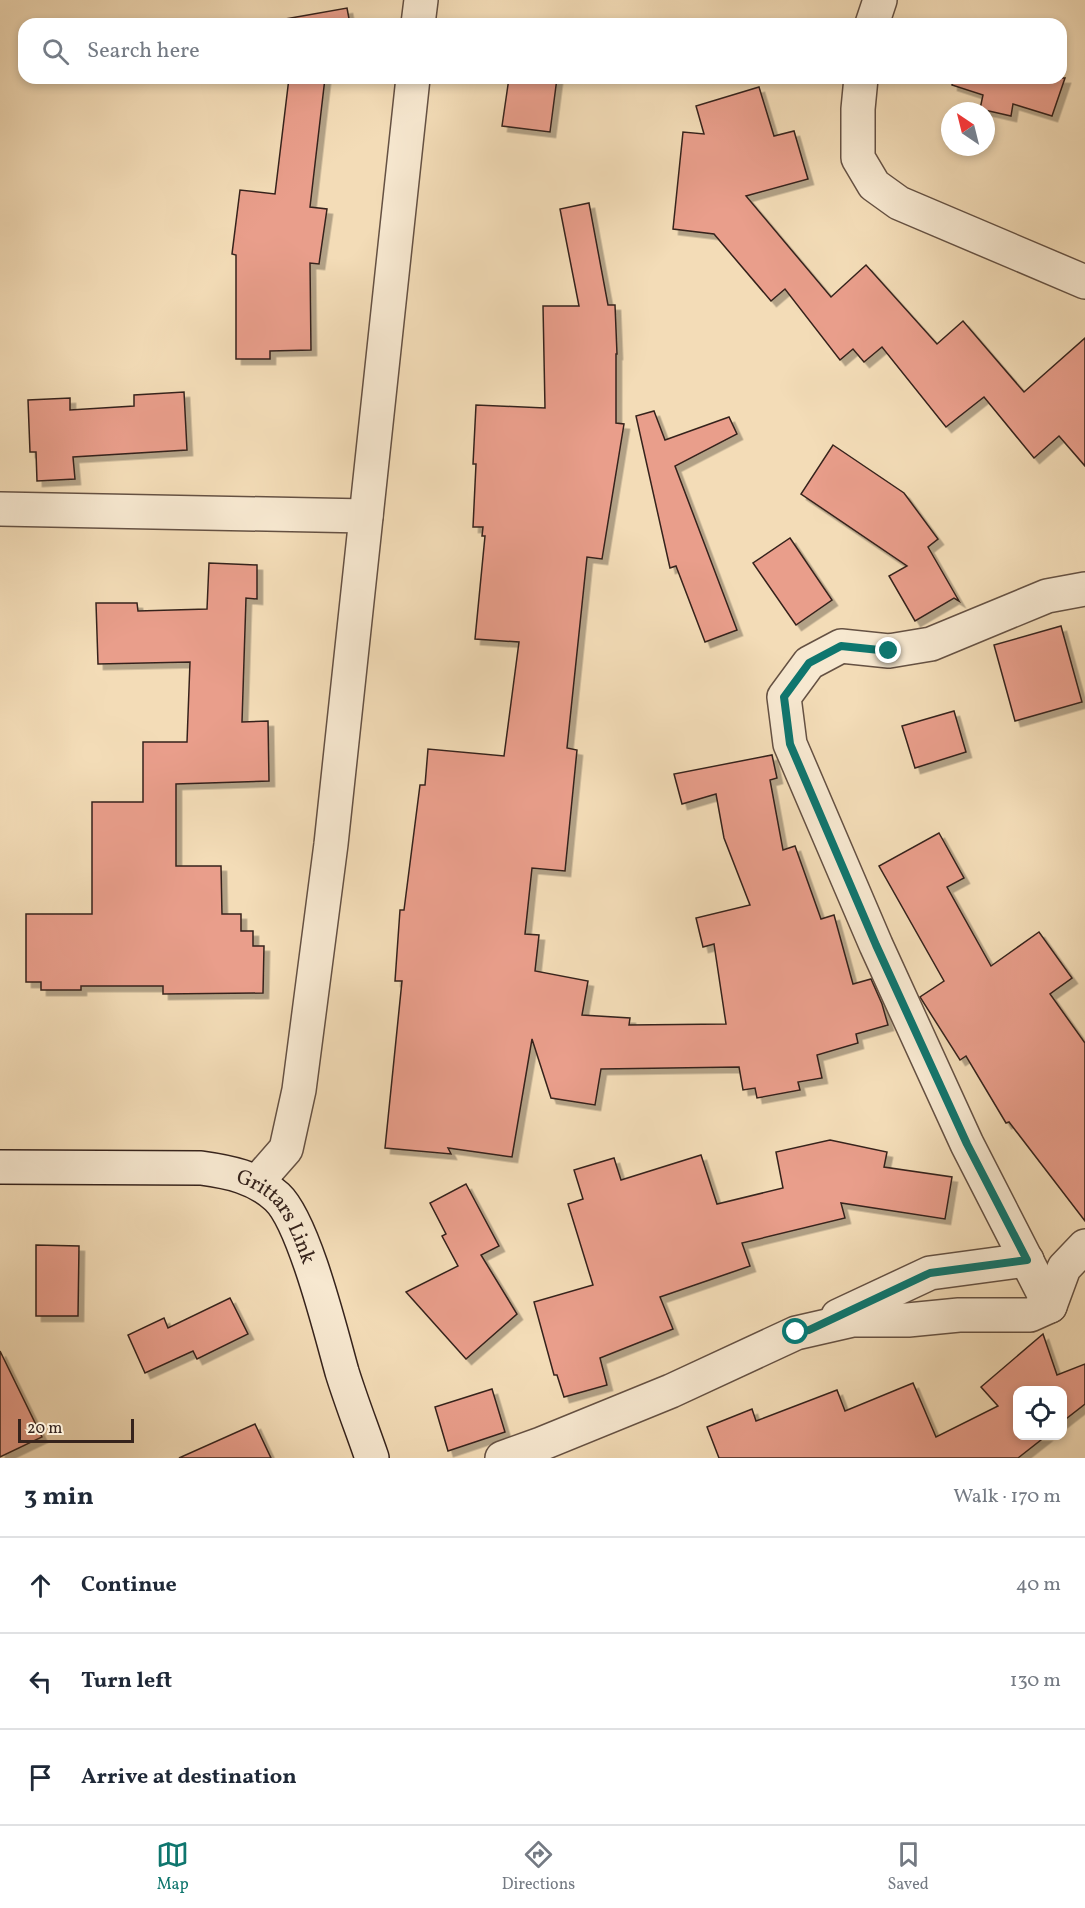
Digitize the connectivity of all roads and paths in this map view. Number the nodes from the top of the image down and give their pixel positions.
1 (421, 0) edge
2 (880, 0) edge
3 (419, 18) edge
4 (874, 18) edge
5 (412, 84) edge
6 (860, 84) edge
7 (1085, 282) edge
8 (0, 509) edge
9 (366, 516) junction
10 (1085, 589) edge
11 (0, 1167) edge
12 (257, 1182) junction
13 (1085, 1246) edge
14 (1027, 1260) junction
15 (1050, 1306) junction
16 (809, 1330) junction
17 (372, 1458) edge
18 (502, 1458) edge

1 - 3 street
2 - 4 street
5 - 9 street
6 - 7 street
8 - 9 street
9 - 12 street
10 - 14 street
11 - 12 street, Grittars Link
12 - 17 street, Grittars Link
13 - 15 street
14 - 15 street
14 - 16 street
15 - 16 street
16 - 18 street

